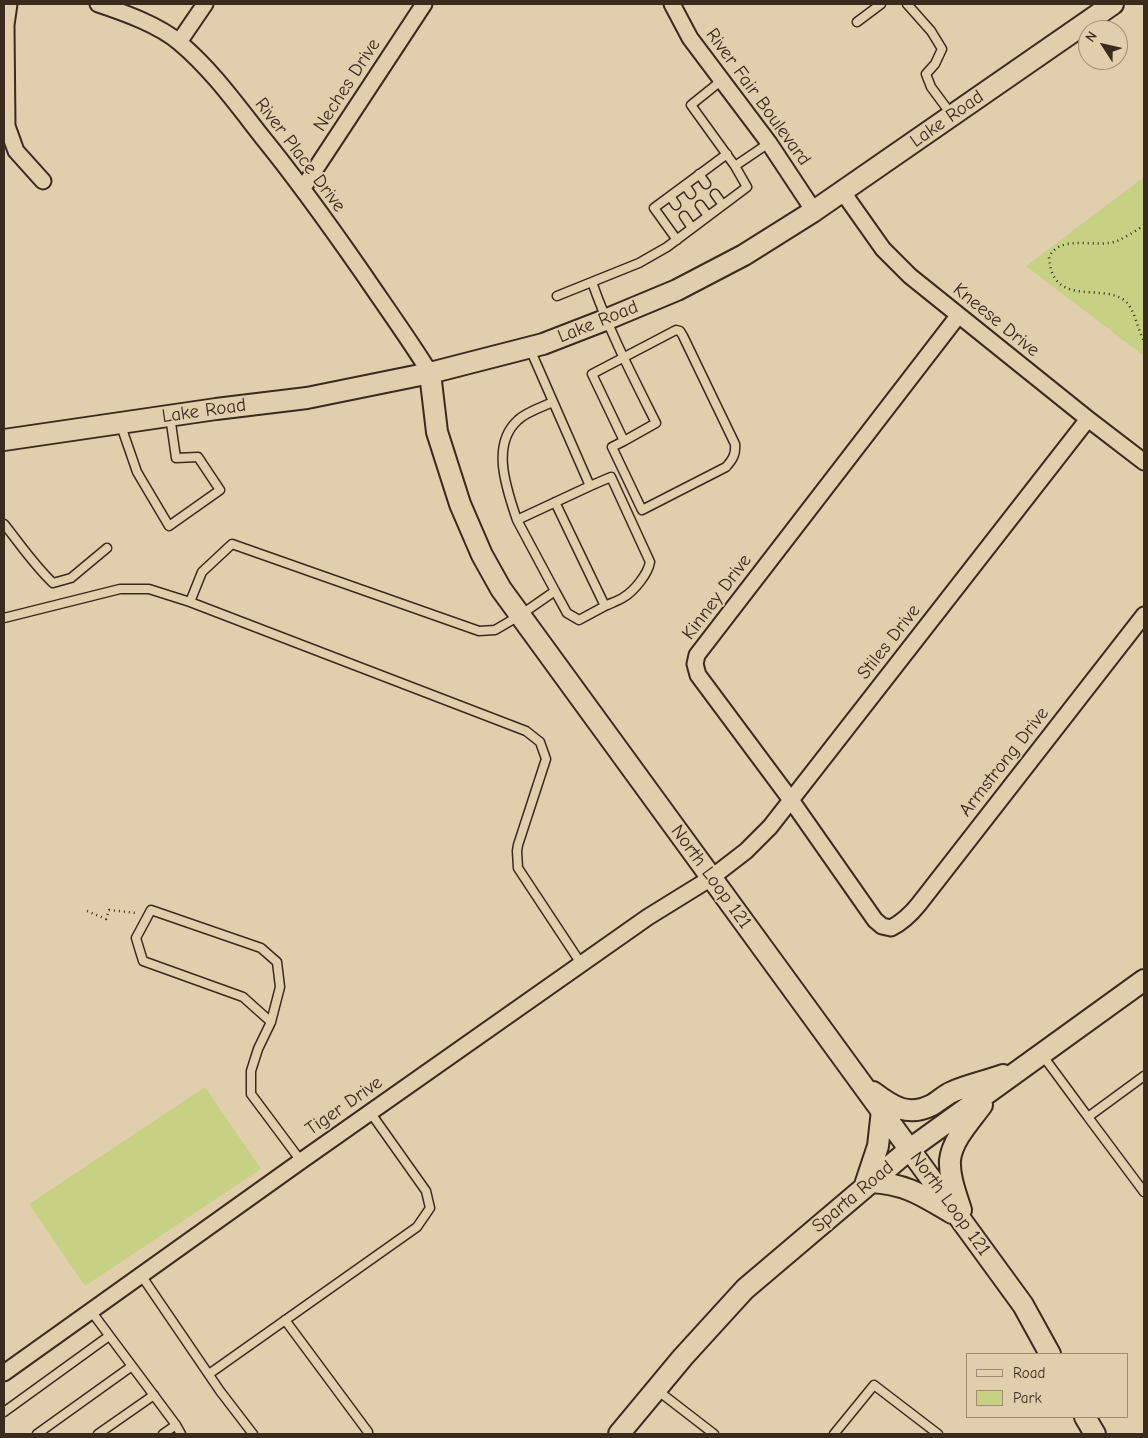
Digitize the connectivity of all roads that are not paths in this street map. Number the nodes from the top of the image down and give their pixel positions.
1 (9, 4) edge
2 (98, 4) edge
3 (205, 4) edge
4 (424, 4) edge
5 (672, 4) edge
6 (881, 4) edge
7 (907, 4) edge
8 (1113, 4) edge
9 (857, 22) dead end
10 (179, 42) junction
11 (722, 80) junction
12 (952, 115) junction
13 (769, 143) junction
14 (727, 154) junction
15 (735, 166) junction
16 (700, 174) junction
17 (44, 181) dead end
18 (706, 184) dead end
19 (685, 185) junction
20 (303, 188) junction
21 (842, 191) junction
22 (691, 194) dead end
23 (715, 194) dead end
24 (670, 196) junction
25 (676, 205) dead end
26 (700, 205) dead end
27 (723, 205) junction
28 (814, 211) junction
29 (684, 216) dead end
30 (708, 216) junction
31 (692, 228) junction
32 (676, 240) junction
33 (592, 282) junction
34 (558, 296) dead end
35 (958, 316) junction
36 (605, 320) junction
37 (530, 348) junction
38 (624, 358) junction
39 (430, 373) junction
40 (553, 402) junction
41 (170, 416) junction
42 (1088, 419) junction
43 (120, 423) junction
44 (4, 440) edge
45 (624, 441) junction
46 (1144, 462) edge
47 (590, 486) junction
48 (555, 502) junction
49 (517, 520) junction
50 (4, 524) edge
51 (107, 548) dead end
52 (556, 591) junction
53 (190, 602) junction
54 (605, 606) junction
55 (1144, 615) edge
56 (519, 616) junction
57 (4, 618) edge
58 (791, 800) junction
59 (711, 878) junction
60 (891, 928) joint
61 (582, 965) junction
62 (1144, 980) edge
63 (271, 1022) junction
64 (1042, 1054) junction
65 (1022, 1069) junction
66 (1144, 1076) edge
67 (864, 1086) junction
68 (996, 1088) junction
69 (882, 1110) junction
70 (370, 1112) junction
71 (1088, 1117) junction
72 (910, 1149) junction
73 (300, 1161) junction
74 (868, 1185) junction
75 (1144, 1192) edge
76 (962, 1221) junction
77 (141, 1275) junction
78 (91, 1311) junction
79 (285, 1320) junction
80 (110, 1336) junction
81 (1049, 1353) edge
82 (132, 1366) junction
83 (4, 1373) edge
84 (208, 1374) junction
85 (656, 1388) junction
86 (154, 1395) junction
87 (4, 1412) edge
88 (1086, 1418) edge
89 (176, 1425) junction
90 (37, 1434) edge
91 (98, 1434) edge
92 (163, 1434) edge
93 (181, 1434) edge
94 (253, 1434) edge
95 (368, 1434) edge
96 (619, 1434) edge
97 (714, 1434) edge
98 (834, 1434) edge
99 (938, 1434) edge
100 (1095, 1434) edge

1 - 17 street
2 - 10 street, River Place Drive
3 - 10 street
4 - 20 street, Neches Drive
5 - 11 street, River Fair Boulevard
6 - 9 lane
7 - 12 lane
8 - 12 main road, Lake Road
10 - 20 street, River Place Drive
11 - 13 street, River Fair Boulevard
11 - 14 lane
12 - 21 main road, Lake Road
13 - 15 lane
13 - 28 street, River Fair Boulevard
14 - 15 lane
14 - 16 lane
15 - 27 lane
16 - 18 lane
16 - 19 lane
19 - 22 lane
19 - 24 lane
20 - 39 street, River Place Drive
21 - 28 main road, Lake Road
21 - 35 street, Kneese Drive
23 - 27 lane
24 - 25 lane
24 - 32 lane
26 - 30 lane
27 - 30 lane
28 - 36 main road, Lake Road
29 - 31 lane
30 - 31 lane
31 - 32 lane
32 - 33 lane
33 - 34 lane
33 - 36 lane
35 - 42 street, Kneese Drive
35 - 58 street, Kinney Drive
36 - 37 main road, Lake Road
36 - 38 lane
37 - 39 main road, Lake Road
37 - 40 lane
38 - 45 lane
38 - 45 lane
38 - 45 lane
39 - 41 main road, Lake Road
39 - 56 main road, North Loop 121
40 - 47 lane
40 - 49 lane
41 - 43 main road, Lake Road
41 - 43 lane
42 - 46 street, Kneese Drive
42 - 58 street, Stiles Drive
43 - 44 main road, Lake Road
47 - 48 lane
47 - 54 lane
48 - 49 lane
48 - 54 lane
49 - 52 lane
50 - 51 lane
52 - 54 lane
52 - 56 lane
53 - 56 lane
53 - 57 lane
53 - 61 lane
55 - 60 street, Armstrong Drive
56 - 59 main road, North Loop 121
58 - 59 street, Stiles Drive
58 - 60 street, Kinney Drive
59 - 61 street, Tiger Drive
59 - 67 main road, North Loop 121
61 - 70 street, Tiger Drive
62 - 64 main road, Sparta Road
63 - 63 lane
63 - 73 lane
64 - 65 main road, Sparta Road
64 - 71 lane
65 - 67 main road
65 - 68 main road, Sparta Road
66 - 71 lane
67 - 69 main road, North Loop 121
68 - 72 main road, Sparta Road
68 - 76 main road
69 - 72 main road, North Loop 121
69 - 74 main road
70 - 73 street, Tiger Drive
70 - 79 lane
71 - 75 lane
72 - 74 main road, Sparta Road
72 - 76 main road, North Loop 121
73 - 77 street, Tiger Drive
74 - 76 main road
74 - 85 main road, Sparta Road
76 - 81 main road, North Loop 121
77 - 78 street, Tiger Drive
77 - 84 lane
78 - 80 lane
78 - 83 street, Tiger Drive
79 - 84 lane
79 - 95 lane
80 - 82 lane
80 - 87 lane
82 - 86 lane
82 - 90 lane
84 - 94 lane
85 - 96 main road, Sparta Road
85 - 97 lane
86 - 89 lane
86 - 91 lane
88 - 100 main road
89 - 92 lane
89 - 93 lane
98 - 99 lane

